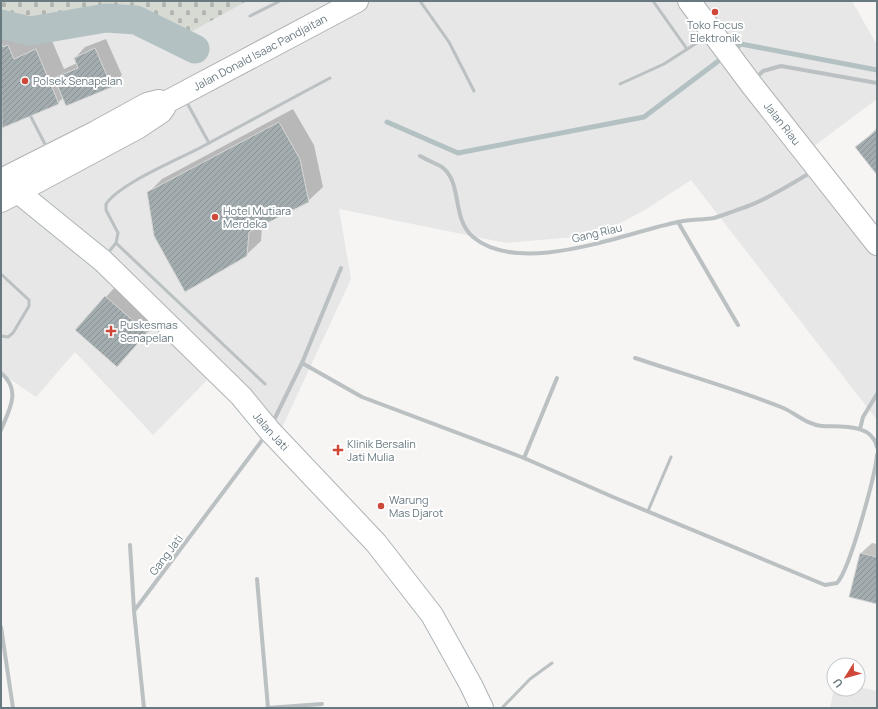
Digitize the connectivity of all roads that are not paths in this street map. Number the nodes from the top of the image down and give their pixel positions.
1 (280, 1) edge
2 (357, 1) edge
3 (420, 1) edge
4 (653, 1) edge
5 (690, 1) edge
6 (250, 16) dead end
7 (717, 36) junction
8 (687, 49) junction
9 (330, 78) dead end
10 (877, 83) edge
11 (620, 84) dead end
12 (751, 84) junction
13 (474, 91) dead end
14 (183, 94) junction
15 (163, 104) junction
16 (31, 117) dead end
17 (209, 143) junction
18 (50, 155) junction
19 (420, 156) dead end
20 (818, 168) junction
21 (7, 191) edge
22 (678, 222) junction
23 (116, 243) junction
24 (877, 244) edge
25 (103, 261) junction
26 (341, 268) dead end
27 (1, 274) edge
28 (738, 325) dead end
29 (1, 336) edge
30 (635, 358) dead end
31 (302, 363) junction
32 (1, 373) edge
33 (557, 378) dead end
34 (265, 384) dead end
35 (877, 394) edge
36 (860, 429) junction
37 (1, 430) edge
38 (269, 430) junction
39 (877, 447) edge
40 (877, 455) edge
41 (671, 457) dead end
42 (524, 458) junction
43 (648, 511) junction
44 (130, 545) dead end
45 (257, 579) dead end
46 (134, 611) junction
47 (1, 627) edge
48 (552, 663) dead end
49 (322, 704) dead end
50 (13, 708) edge
51 (144, 708) edge
52 (267, 708) edge
53 (482, 708) edge
54 (502, 708) edge

1 - 6 lane
2 - 14 main road, Jalan Donald Isaac Pandjaitan
3 - 13 lane
4 - 8 lane
5 - 7 main road, Jalan Riau
7 - 8 lane
7 - 12 main road, Jalan Riau
8 - 11 lane
9 - 17 lane
10 - 12 street
12 - 20 main road, Jalan Riau
14 - 15 main road, Jalan Donald Isaac Pandjaitan
14 - 17 lane
15 - 18 main road, Jalan Donald Isaac Pandjaitan
15 - 21 main road, Jalan Donald Isaac Pandjaitan
16 - 18 lane
17 - 23 lane
18 - 21 main road, Jalan Donald Isaac Pandjaitan
19 - 22 street, Gang Riau
20 - 22 street, Gang Riau
20 - 24 main road, Jalan Riau
21 - 25 main road, Jalan Jati
22 - 28 street
23 - 25 lane
23 - 34 lane
25 - 38 main road, Jalan Jati
26 - 31 street, Gang Jati
27 - 29 lane
30 - 36 street
31 - 38 street, Gang Jati
31 - 42 street
32 - 37 street
33 - 42 street
35 - 36 street
36 - 39 street
38 - 46 street, Gang Jati
38 - 53 main road, Jalan Jati
40 - 43 street
41 - 43 lane
42 - 43 street
44 - 46 street
45 - 52 street
46 - 51 street
47 - 50 street
48 - 54 lane
49 - 52 street

